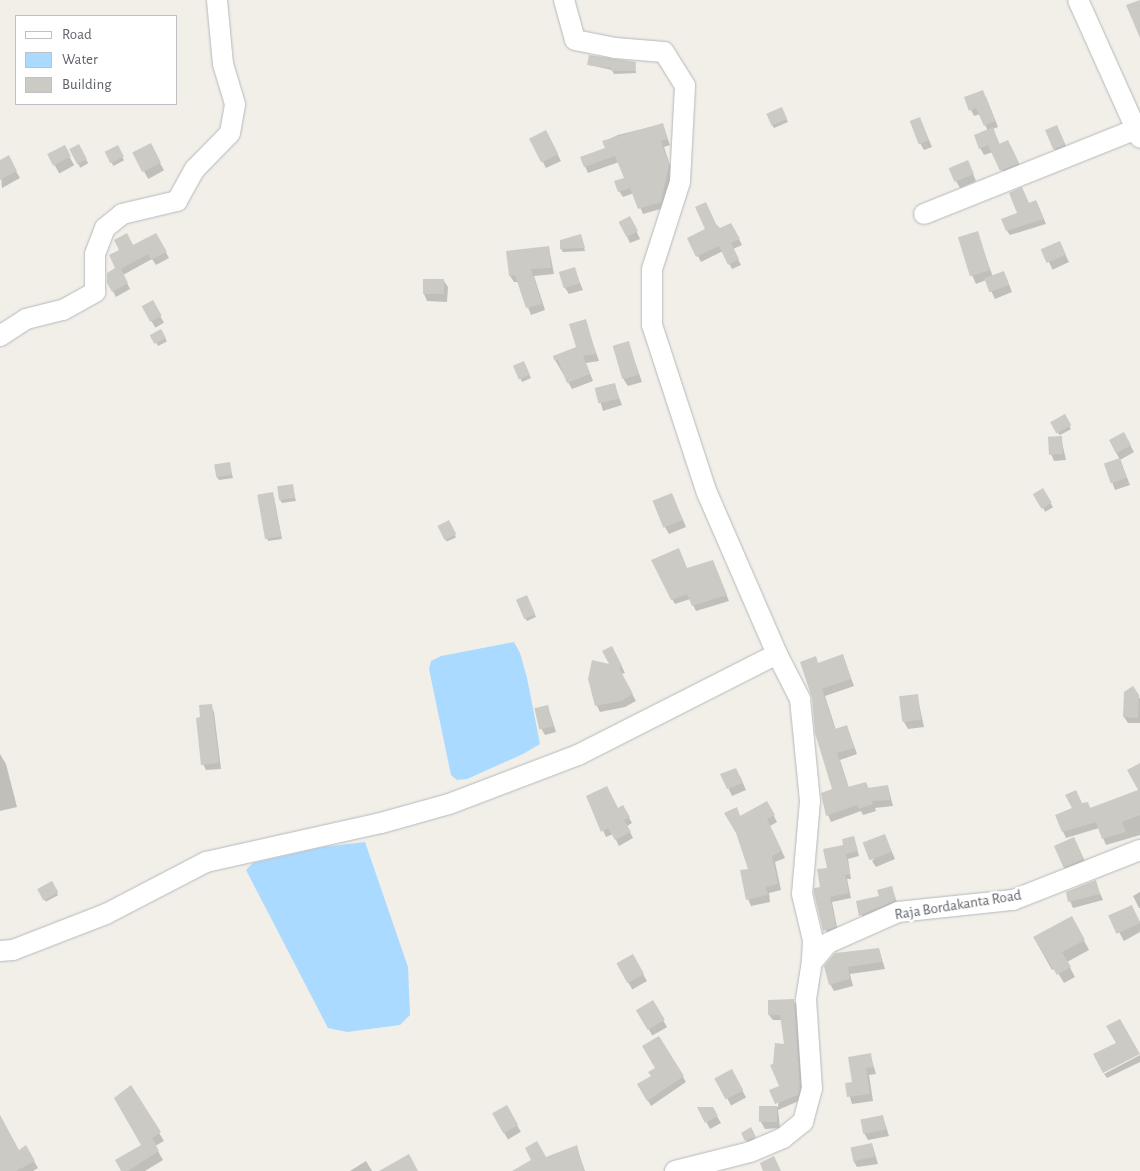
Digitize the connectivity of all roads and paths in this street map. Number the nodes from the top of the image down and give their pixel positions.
1 (217, 0) edge
2 (564, 0) edge
3 (1078, 0) edge
4 (1138, 134) edge
5 (924, 214) dead end
6 (0, 336) edge
7 (777, 654) junction
8 (1140, 850) edge
9 (0, 950) edge
10 (812, 962) junction
11 (675, 1171) edge

1 - 6 street
2 - 7 street
3 - 4 street
4 - 5 street
7 - 9 street
7 - 10 street
8 - 10 street, Raja Bordakanta Road
10 - 11 street

